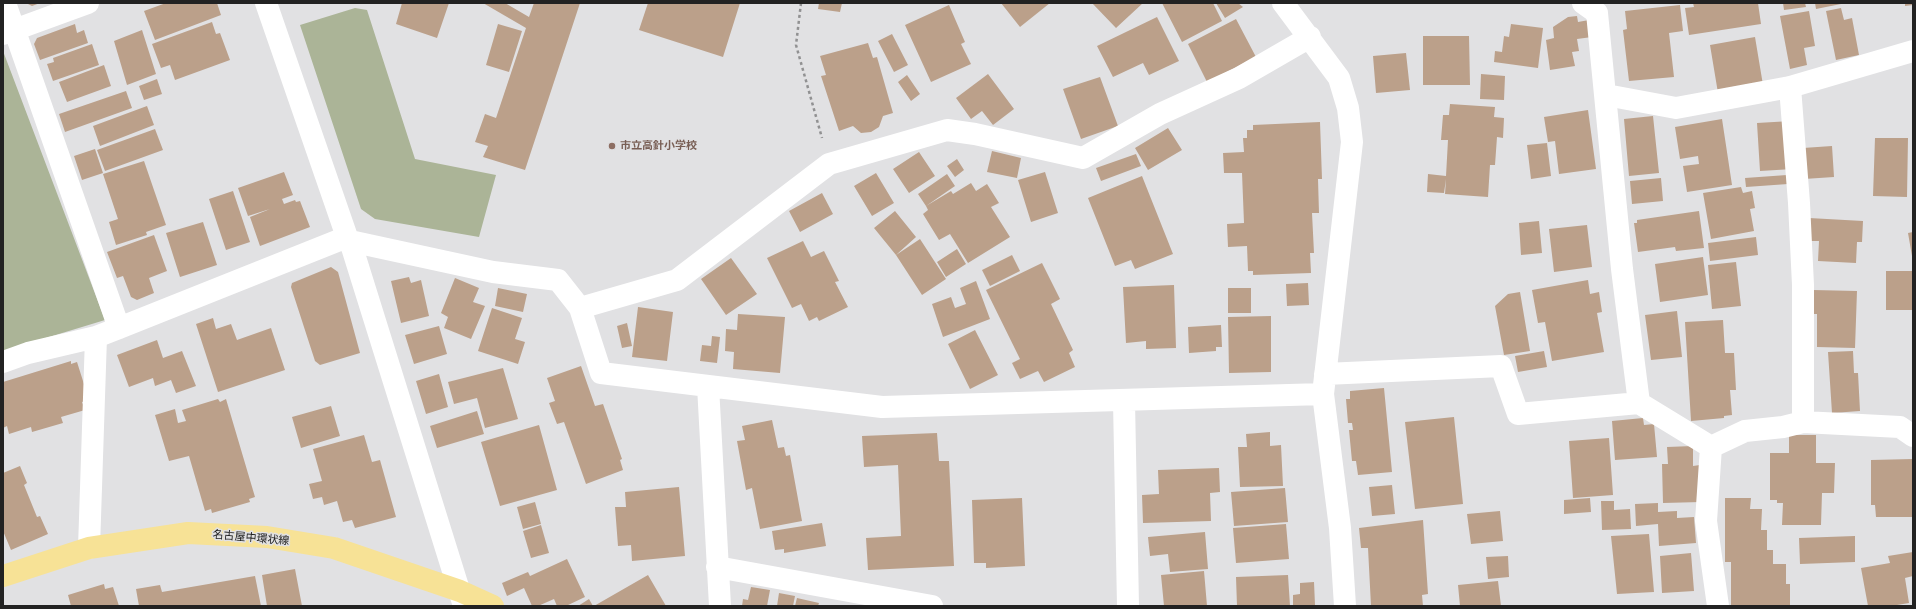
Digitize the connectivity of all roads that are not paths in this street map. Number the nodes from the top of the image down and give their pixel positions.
1 (5, 3) edge
2 (88, 3) edge
3 (266, 3) edge
4 (1583, 3) edge
5 (1287, 4) edge
6 (9, 32) edge
7 (1310, 37) junction
8 (1913, 52) edge
9 (1790, 88) junction
10 (1606, 95) junction
11 (348, 239) junction
12 (580, 308) junction
13 (120, 328) junction
14 (96, 337) junction
15 (3, 362) edge
16 (1324, 384) junction
17 (708, 386) junction
18 (1124, 401) junction
19 (1639, 403) junction
20 (1803, 422) junction
21 (1913, 436) edge
22 (1711, 447) junction
23 (89, 548) junction
24 (717, 567) junction
25 (3, 576) edge
26 (462, 598) edge
27 (493, 606) edge
28 (720, 606) edge
29 (932, 606) edge
30 (1128, 606) edge
31 (1345, 606) edge
32 (1718, 606) edge

1 - 6 street
2 - 6 street
3 - 11 street
4 - 10 street
5 - 7 street
6 - 13 street
7 - 12 street
7 - 16 street
8 - 9 street
9 - 10 street
9 - 20 street
10 - 19 street
11 - 12 street
11 - 13 street
11 - 26 street
12 - 17 street
13 - 14 street
14 - 15 street
14 - 23 street
16 - 18 street
16 - 19 street
16 - 31 street
17 - 18 street
17 - 24 street
18 - 30 street
19 - 22 street
20 - 21 street
20 - 22 street
22 - 32 street
23 - 25 main road, 名古屋中環状線
23 - 26 main road, 名古屋中環状線
24 - 28 street
24 - 29 street
26 - 27 main road, 名古屋中環状線

